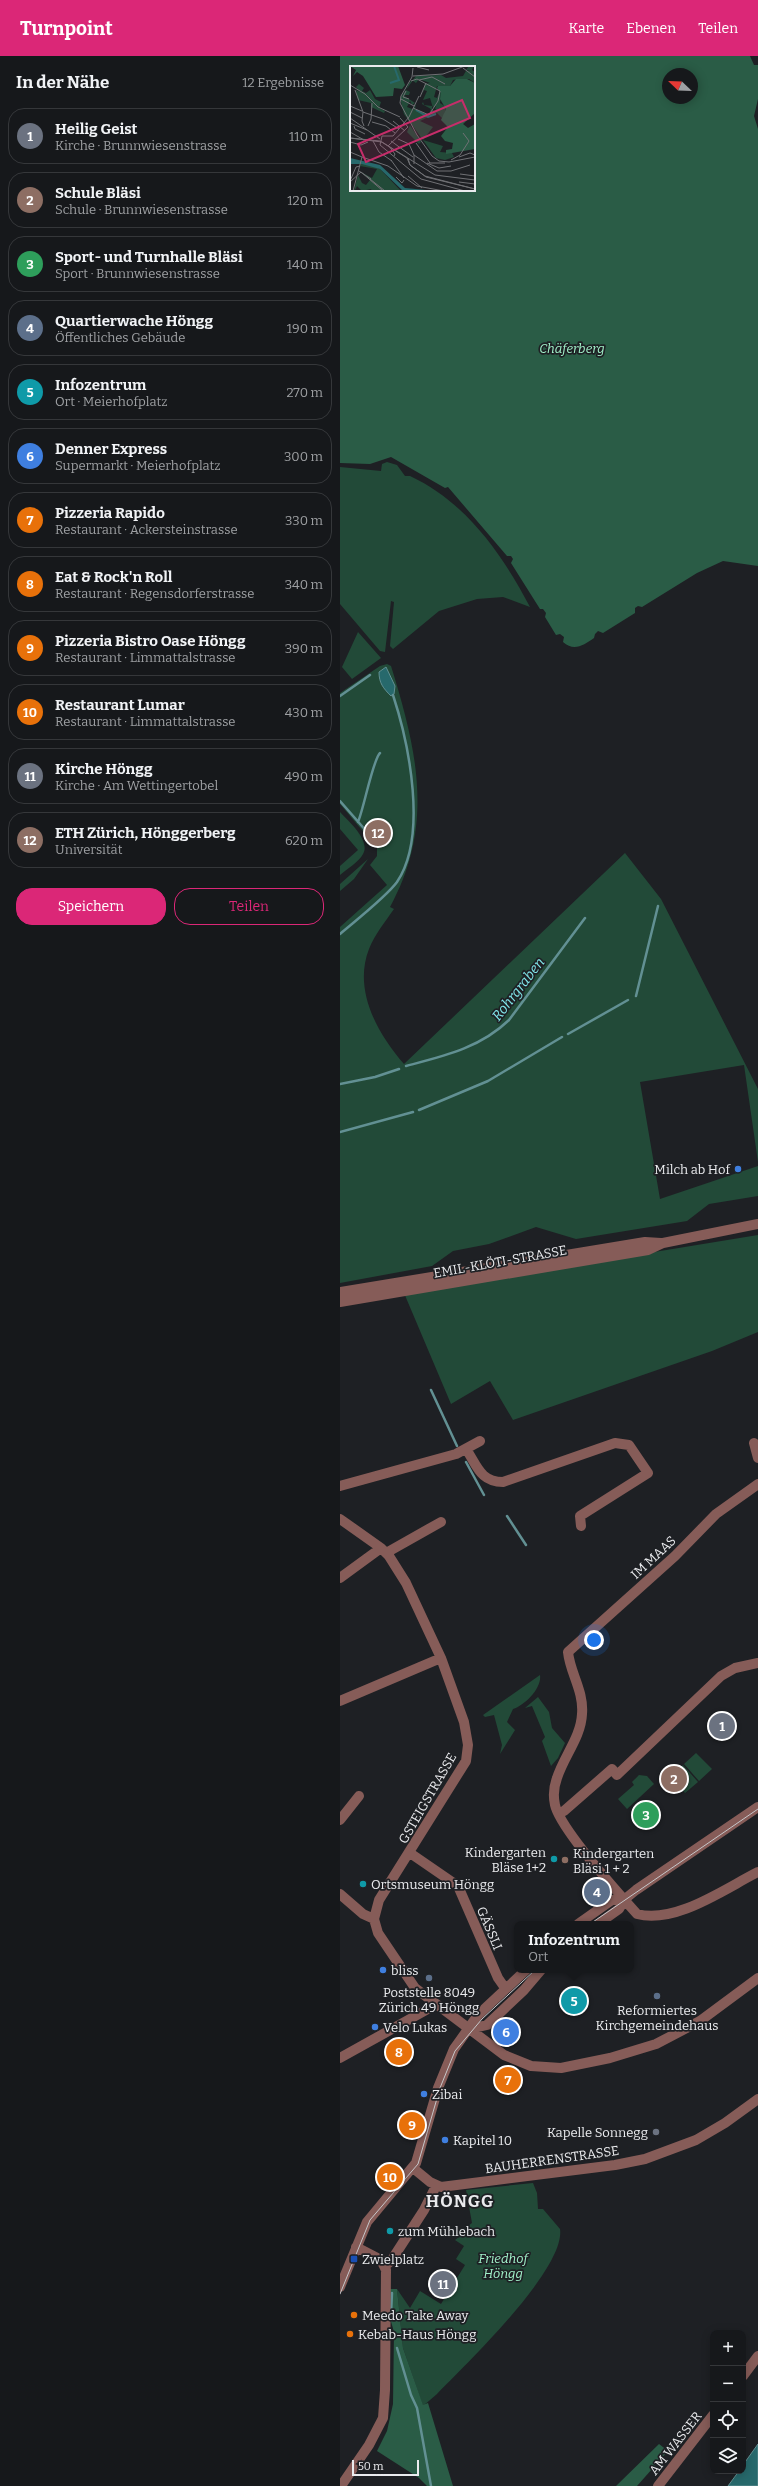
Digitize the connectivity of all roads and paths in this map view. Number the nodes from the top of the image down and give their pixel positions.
1 (758, 1224) edge
2 (663, 1243) junction
3 (340, 1292) edge
4 (340, 1302) edge
5 (480, 1441) dead end
6 (754, 1443) dead end
7 (466, 1449) junction
8 (758, 1458) edge
9 (758, 1484) edge
10 (340, 1486) edge
11 (340, 1519) edge
12 (441, 1522) dead end
13 (581, 1526) dead end
14 (384, 1550) junction
15 (340, 1578) edge
16 (441, 1658) junction
17 (758, 1662) edge
18 (340, 1701) edge
19 (359, 1796) dead end
20 (758, 1807) edge
21 (558, 1813) junction
22 (340, 1820) edge
23 (410, 1853) junction
24 (758, 1872) edge
25 (340, 1894) edge
26 (624, 1899) junction
27 (374, 1918) junction
28 (582, 1921) edge
29 (602, 1921) edge
30 (522, 1973) edge
31 (538, 1973) edge
32 (758, 1978) edge
33 (505, 1988) junction
34 (435, 2005) junction
35 (470, 2029) junction
36 (340, 2058) edge
37 (758, 2099) edge
38 (413, 2168) junction
39 (436, 2186) junction
40 (356, 2247) junction
41 (385, 2266) junction
42 (340, 2287) edge
43 (758, 2356) edge
44 (746, 2372) edge
45 (710, 2420) edge
46 (341, 2486) edge
47 (658, 2486) edge

1 - 2 street, EMIL-KLÖTI-STRASSE
2 - 3 street, EMIL-KLÖTI-STRASSE
2 - 4 street, EMIL-KLÖTI-STRASSE
5 - 7 street
6 - 8 street
7 - 10 street
7 - 13 street
9 - 21 street, IM MAAS
11 - 14 street, GSTEIGSTRASSE
12 - 14 street
14 - 15 street
14 - 16 street, GSTEIGSTRASSE
16 - 18 street
16 - 23 street, GSTEIGSTRASSE
17 - 21 street
19 - 22 street
20 - 26 street
21 - 26 street
23 - 27 street, GSTEIGSTRASSE
23 - 33 street, GÄSSLI
24 - 26 street
25 - 27 street
26 - 28 street
26 - 29 street
27 - 34 street
30 - 33 street
31 - 35 street
32 - 35 street
33 - 35 street
34 - 35 street
34 - 36 street
35 - 38 street
37 - 39 street, BAUHERRENSTRASSE
38 - 39 street
38 - 40 street
39 - 41 street
40 - 41 street
40 - 42 street
41 - 46 street
43 - 44 street
45 - 47 street, AM WASSER

